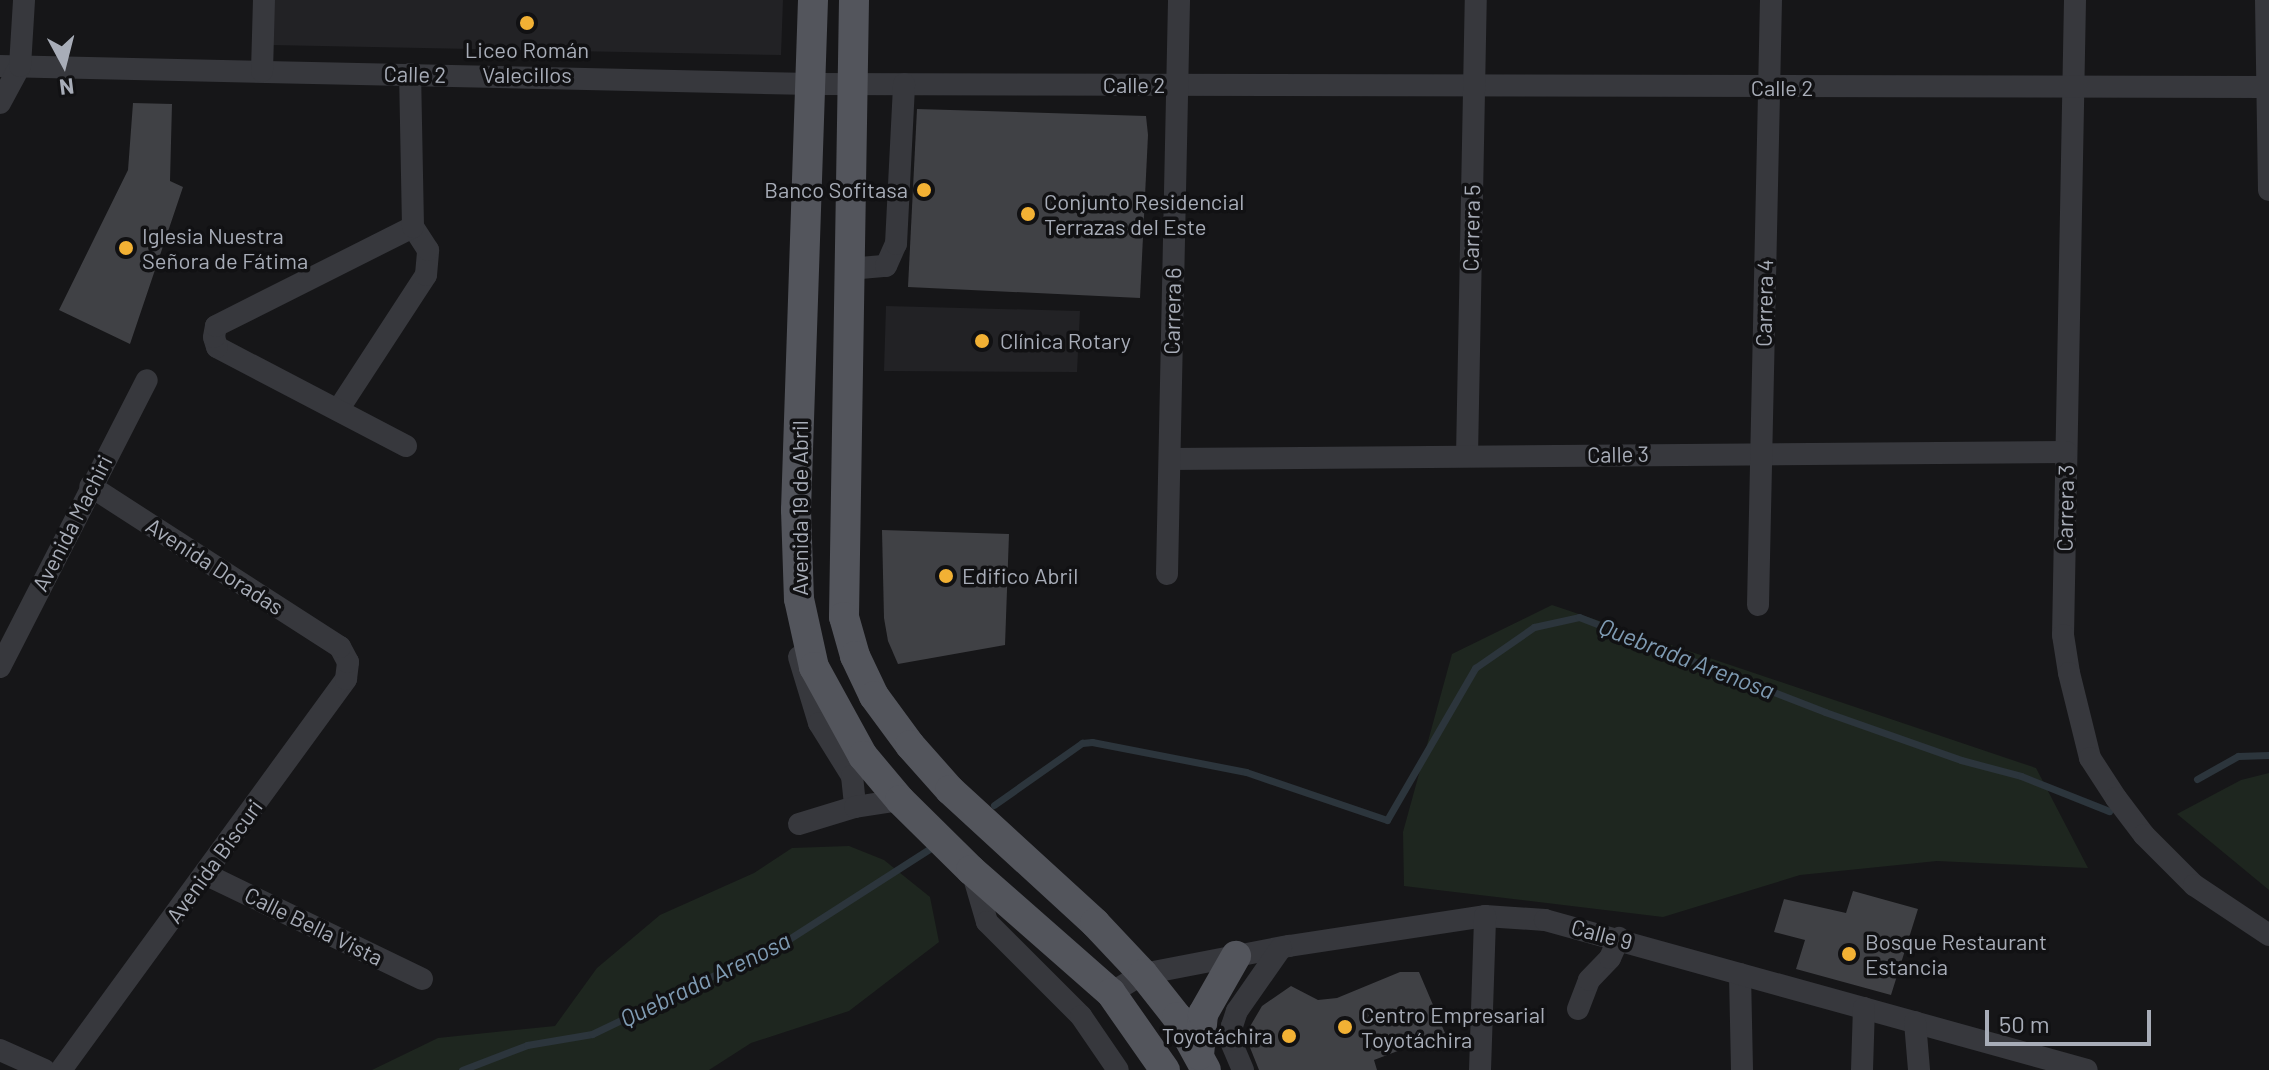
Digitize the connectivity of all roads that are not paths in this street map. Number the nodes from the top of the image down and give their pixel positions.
1 (24, 0) edge
2 (264, 0) edge
3 (813, 0) edge
4 (854, 0) edge
5 (1179, 0) edge
6 (1476, 0) edge
7 (1771, 0) edge
8 (2075, 0) edge
9 (2266, 0) edge
10 (10, 66) edge
11 (262, 71) junction
12 (410, 74) junction
13 (852, 83) junction
14 (812, 84) junction
15 (904, 84) junction
16 (1474, 84) junction
17 (1177, 85) junction
18 (2267, 87) edge
19 (1769, 88) junction
20 (2075, 89) junction
21 (0, 103) edge
22 (2269, 190) edge
23 (413, 227) junction
24 (849, 269) junction
25 (147, 380) dead end
26 (338, 410) junction
27 (406, 446) dead end
28 (2066, 452) junction
29 (1761, 453) junction
30 (1467, 456) junction
31 (1170, 459) junction
32 (90, 486) junction
33 (1167, 574) dead end
34 (1758, 605) dead end
35 (809, 641) junction
36 (340, 647) joint
37 (0, 667) edge
38 (900, 800) junction
39 (855, 807) junction
40 (799, 824) dead end
41 (971, 870) junction
42 (205, 874) junction
43 (1485, 916) junction
44 (2269, 935) edge
45 (1619, 938) junction
46 (1281, 948) junction
47 (1236, 956) junction
48 (1143, 974) junction
49 (1740, 974) junction
50 (422, 979) dead end
51 (1111, 993) junction
52 (1864, 1008) junction
53 (1578, 1009) dead end
54 (1915, 1022) junction
55 (0, 1050) edge
56 (2026, 1061) edge
57 (1203, 1062) edge
58 (45, 1070) edge
59 (61, 1070) edge
60 (1118, 1070) edge
61 (1165, 1070) edge
62 (1243, 1070) edge
63 (1480, 1070) edge
64 (1742, 1070) edge
65 (1862, 1070) edge
66 (1919, 1070) edge
67 (2087, 1070) edge

1 - 10 street
2 - 11 street
3 - 14 main road, Avenida 19 de Abril
4 - 13 main road, Avenida 19 de Abril
5 - 17 street, Carrera 6
6 - 16 street, Carrera 5
7 - 19 street, Carrera 4
8 - 20 street, Carrera 3
9 - 18 street
10 - 11 street, Calle 2
10 - 21 street
11 - 12 street, Calle 2
12 - 14 street, Calle 2
12 - 23 street
13 - 14 street, Calle 2
13 - 15 street, Calle 2
13 - 24 main road, Avenida 19 de Abril
14 - 35 main road, Avenida 19 de Abril
15 - 17 street, Calle 2
15 - 24 street
16 - 17 street, Calle 2
16 - 19 street, Calle 2
16 - 30 street, Carrera 5
17 - 31 street, Carrera 6
18 - 20 street, Calle 2
18 - 22 street
19 - 20 street, Calle 2
19 - 29 street, Carrera 4
20 - 28 street, Carrera 3
23 - 26 street
23 - 26 street
24 - 48 main road, Avenida 19 de Abril
25 - 32 street, Avenida Machiri
26 - 27 street
28 - 29 street, Calle 3
28 - 44 street, Carrera 3
29 - 30 street, Calle 3
29 - 34 street, Carrera 4
30 - 31 street, Calle 3
31 - 33 street, Carrera 6
32 - 36 street, Avenida Doradas
32 - 37 street, Avenida Machiri
35 - 38 main road, Avenida 19 de Abril
35 - 39 street
36 - 42 street, Avenida Biscuri
38 - 39 street
38 - 41 main road, Avenida 19 de Abril
39 - 40 street
41 - 51 main road, Avenida 19 de Abril
41 - 60 street
42 - 50 street, Calle Bella Vista
42 - 59 street, Avenida Biscuri
43 - 45 street, Calle 9
43 - 46 street, Calle 9
43 - 63 street
45 - 49 street, Calle 9
45 - 53 street
46 - 47 street, Calle 9
46 - 62 street
47 - 48 street, Calle 9
47 - 57 main road
48 - 51 street, Calle 9
48 - 57 main road, Avenida 19 de Abril
49 - 52 street, Calle 9
49 - 64 street
51 - 61 main road, Avenida 19 de Abril
52 - 54 street, Calle 9
52 - 65 street
54 - 56 street, Calle 9
54 - 66 street
55 - 58 street
56 - 67 street, Calle 9

